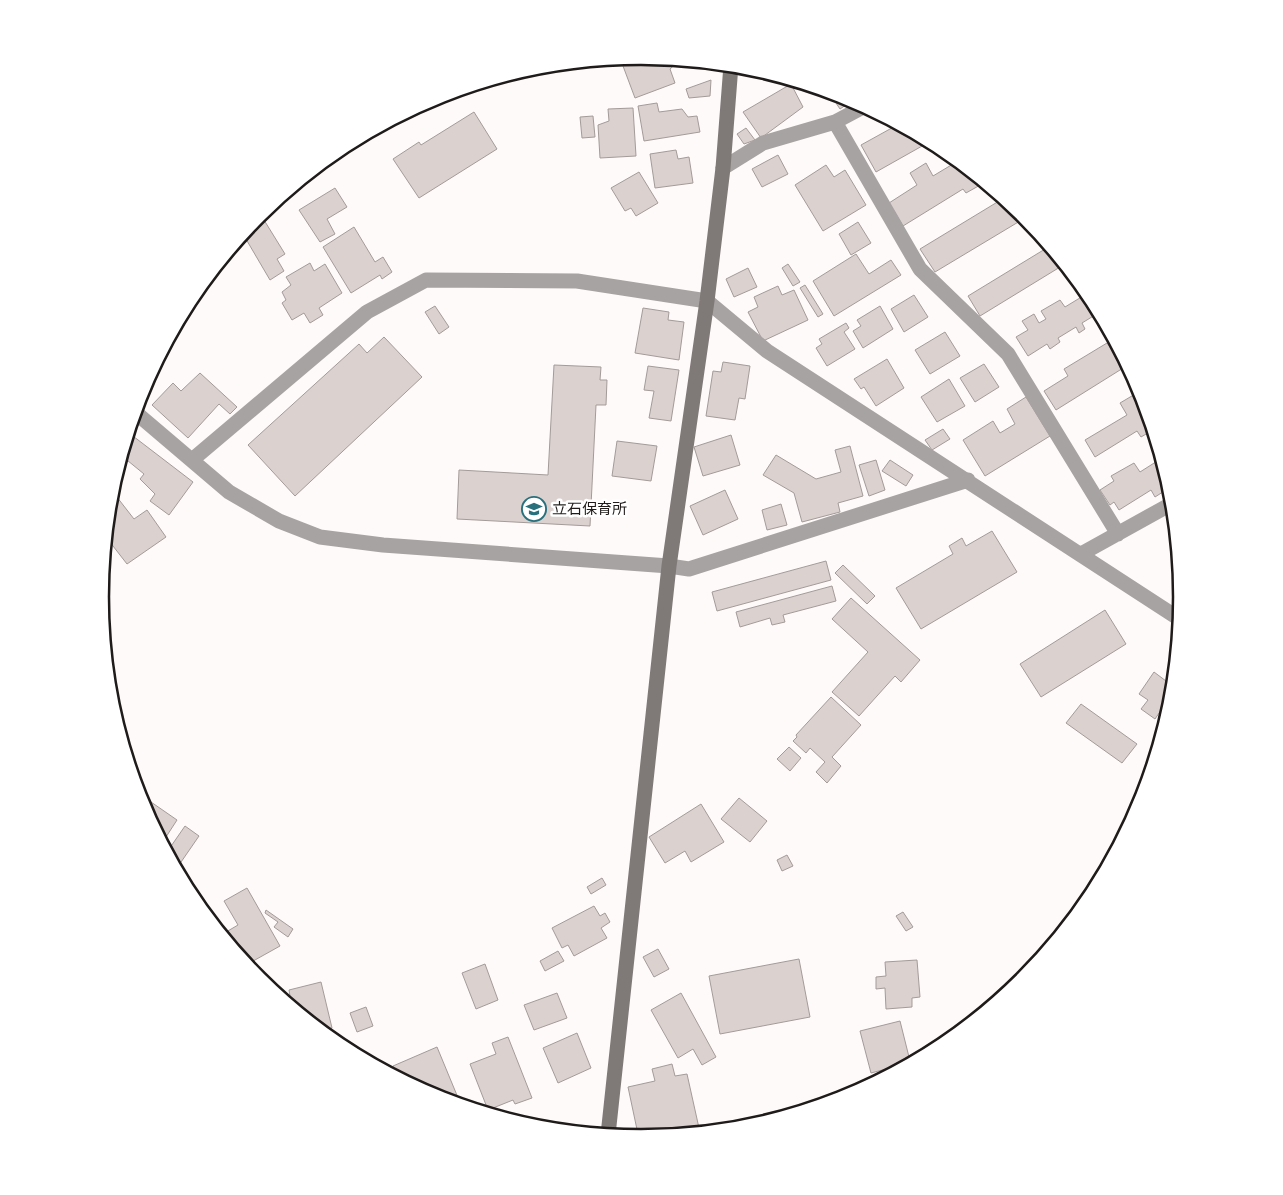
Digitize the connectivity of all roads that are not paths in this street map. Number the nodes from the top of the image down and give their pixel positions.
1 (730, 73) edge
2 (856, 111) edge
3 (835, 122) junction
4 (723, 168) junction
5 (707, 301) junction
6 (141, 417) edge
7 (192, 460) junction
8 (968, 480) junction
9 (1166, 507) edge
10 (1118, 534) junction
11 (1082, 554) junction
12 (669, 566) junction
13 (1173, 616) edge
14 (609, 1129) edge

1 - 4 street
2 - 3 street
3 - 4 street
3 - 10 street
4 - 5 street
5 - 7 street
5 - 8 street
5 - 12 street
6 - 7 street
7 - 12 street
8 - 11 street
8 - 12 street
9 - 10 street
10 - 11 street
11 - 13 street
12 - 14 street

